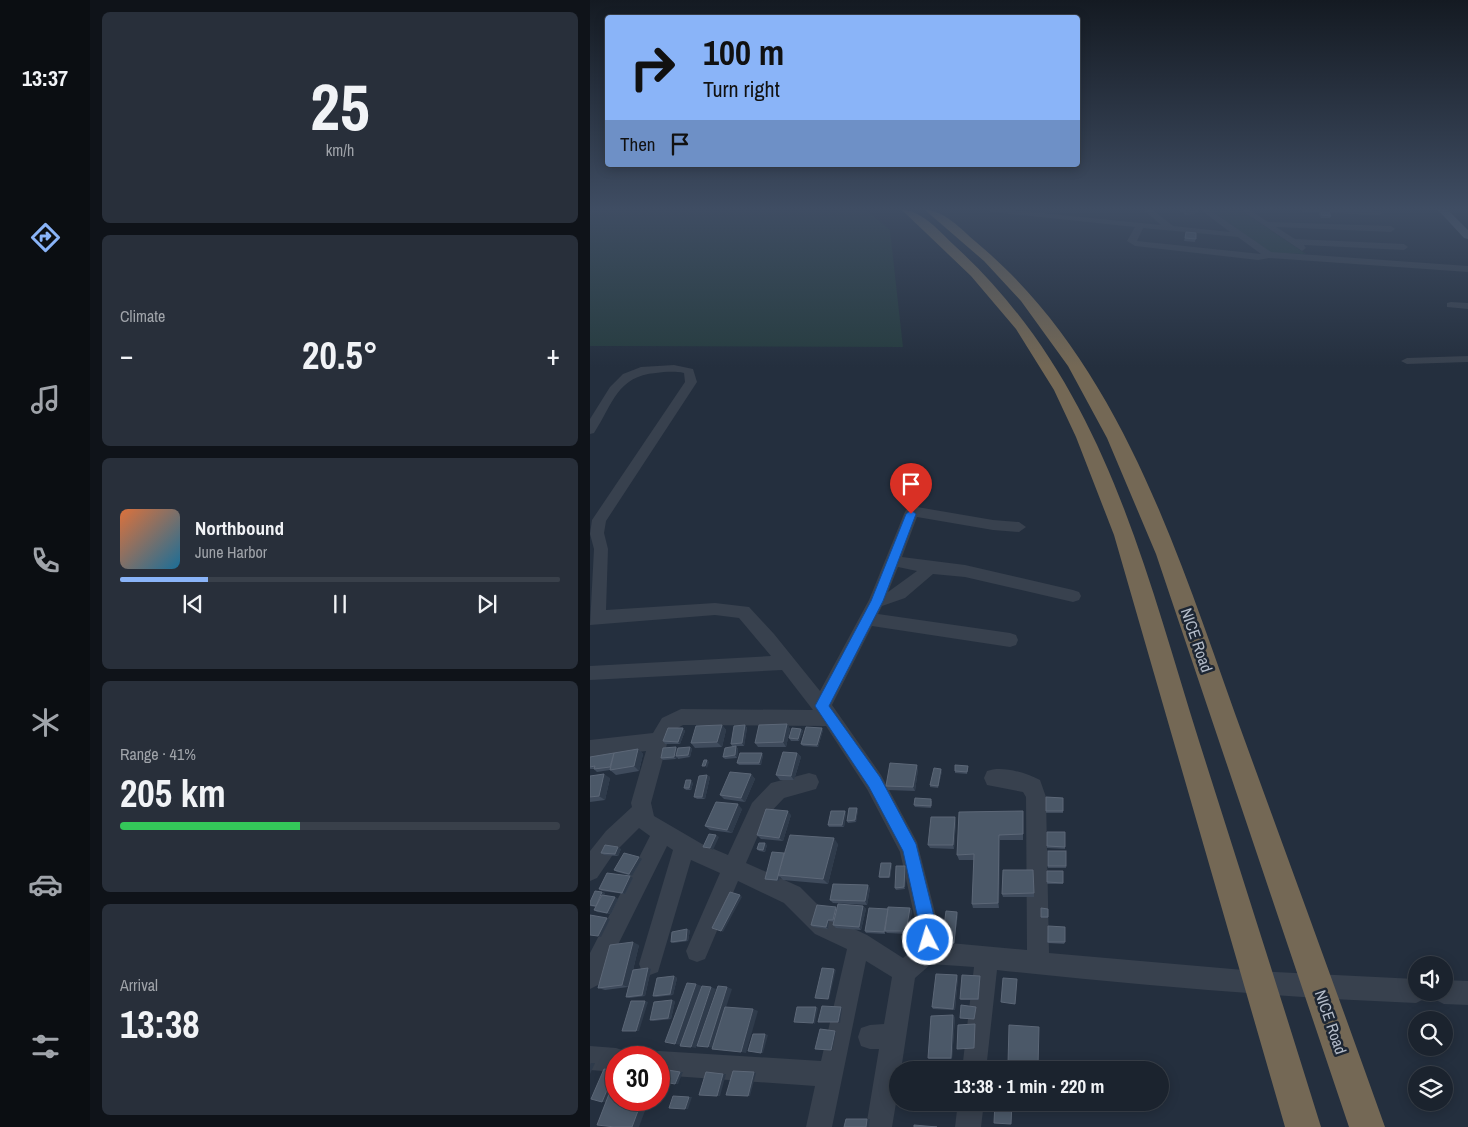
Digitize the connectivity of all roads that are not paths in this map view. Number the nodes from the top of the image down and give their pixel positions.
1 (965, 263) edge
2 (992, 263) edge
3 (1369, 263) edge
4 (1416, 263) edge
5 (1419, 266) junction
6 (1468, 269) edge
7 (1451, 306) dead end
8 (1468, 306) edge
9 (1468, 359) edge
10 (1407, 361) dead end
11 (590, 430) edge
12 (1019, 527) dead end
13 (894, 561) junction
14 (930, 568) junction
15 (1073, 596) dead end
16 (877, 601) junction
17 (594, 618) edge
18 (868, 619) junction
19 (1010, 640) dead end
20 (787, 662) junction
21 (590, 673) edge
22 (826, 712) junction
23 (658, 741) junction
24 (590, 749) edge
25 (994, 778) dead end
26 (809, 782) dead end
27 (643, 811) junction
28 (663, 832) junction
29 (685, 845) junction
30 (734, 868) junction
31 (590, 871) edge
32 (859, 943) junction
33 (697, 951) dead end
34 (928, 953) junction
35 (987, 957) junction
36 (650, 964) dead end
37 (1038, 964) junction
38 (904, 972) junction
39 (590, 977) edge
40 (1408, 991) edge
41 (1453, 992) edge
42 (1468, 993) edge
43 (895, 1036) junction
44 (870, 1037) dead end
45 (590, 1058) edge
46 (605, 1059) edge
47 (975, 1061) edge
48 (1345, 1063) junction
49 (670, 1064) edge
50 (830, 1074) junction
51 (970, 1111) edge
52 (818, 1127) edge
53 (879, 1127) edge
54 (968, 1127) edge
55 (1303, 1127) edge
56 (1367, 1127) edge
57 (1377, 1127) edge

1 - 55 highway
2 - 48 highway, NICE Road
3 - 5 street
4 - 5 street
5 - 6 street
7 - 8 street
9 - 10 street
11 - 17 street
12 - 13 street
13 - 14 street
13 - 16 street
14 - 15 street
14 - 16 street
16 - 18 street
17 - 20 street
18 - 19 street
18 - 22 street
20 - 21 street
20 - 22 street
22 - 23 street
22 - 34 street
23 - 24 street
23 - 27 street
25 - 37 street
26 - 30 street
27 - 28 street
27 - 31 street
28 - 29 street
28 - 39 street
29 - 30 street
29 - 36 street
30 - 32 street
30 - 33 street
32 - 38 street
32 - 50 street
34 - 35 street
34 - 38 street
35 - 37 street
35 - 47 street
37 - 40 street
38 - 43 street
41 - 42 street
43 - 44 street
43 - 53 street
45 - 46 street
48 - 56 highway, NICE Road
48 - 57 highway
49 - 50 street
50 - 52 street
51 - 54 street

